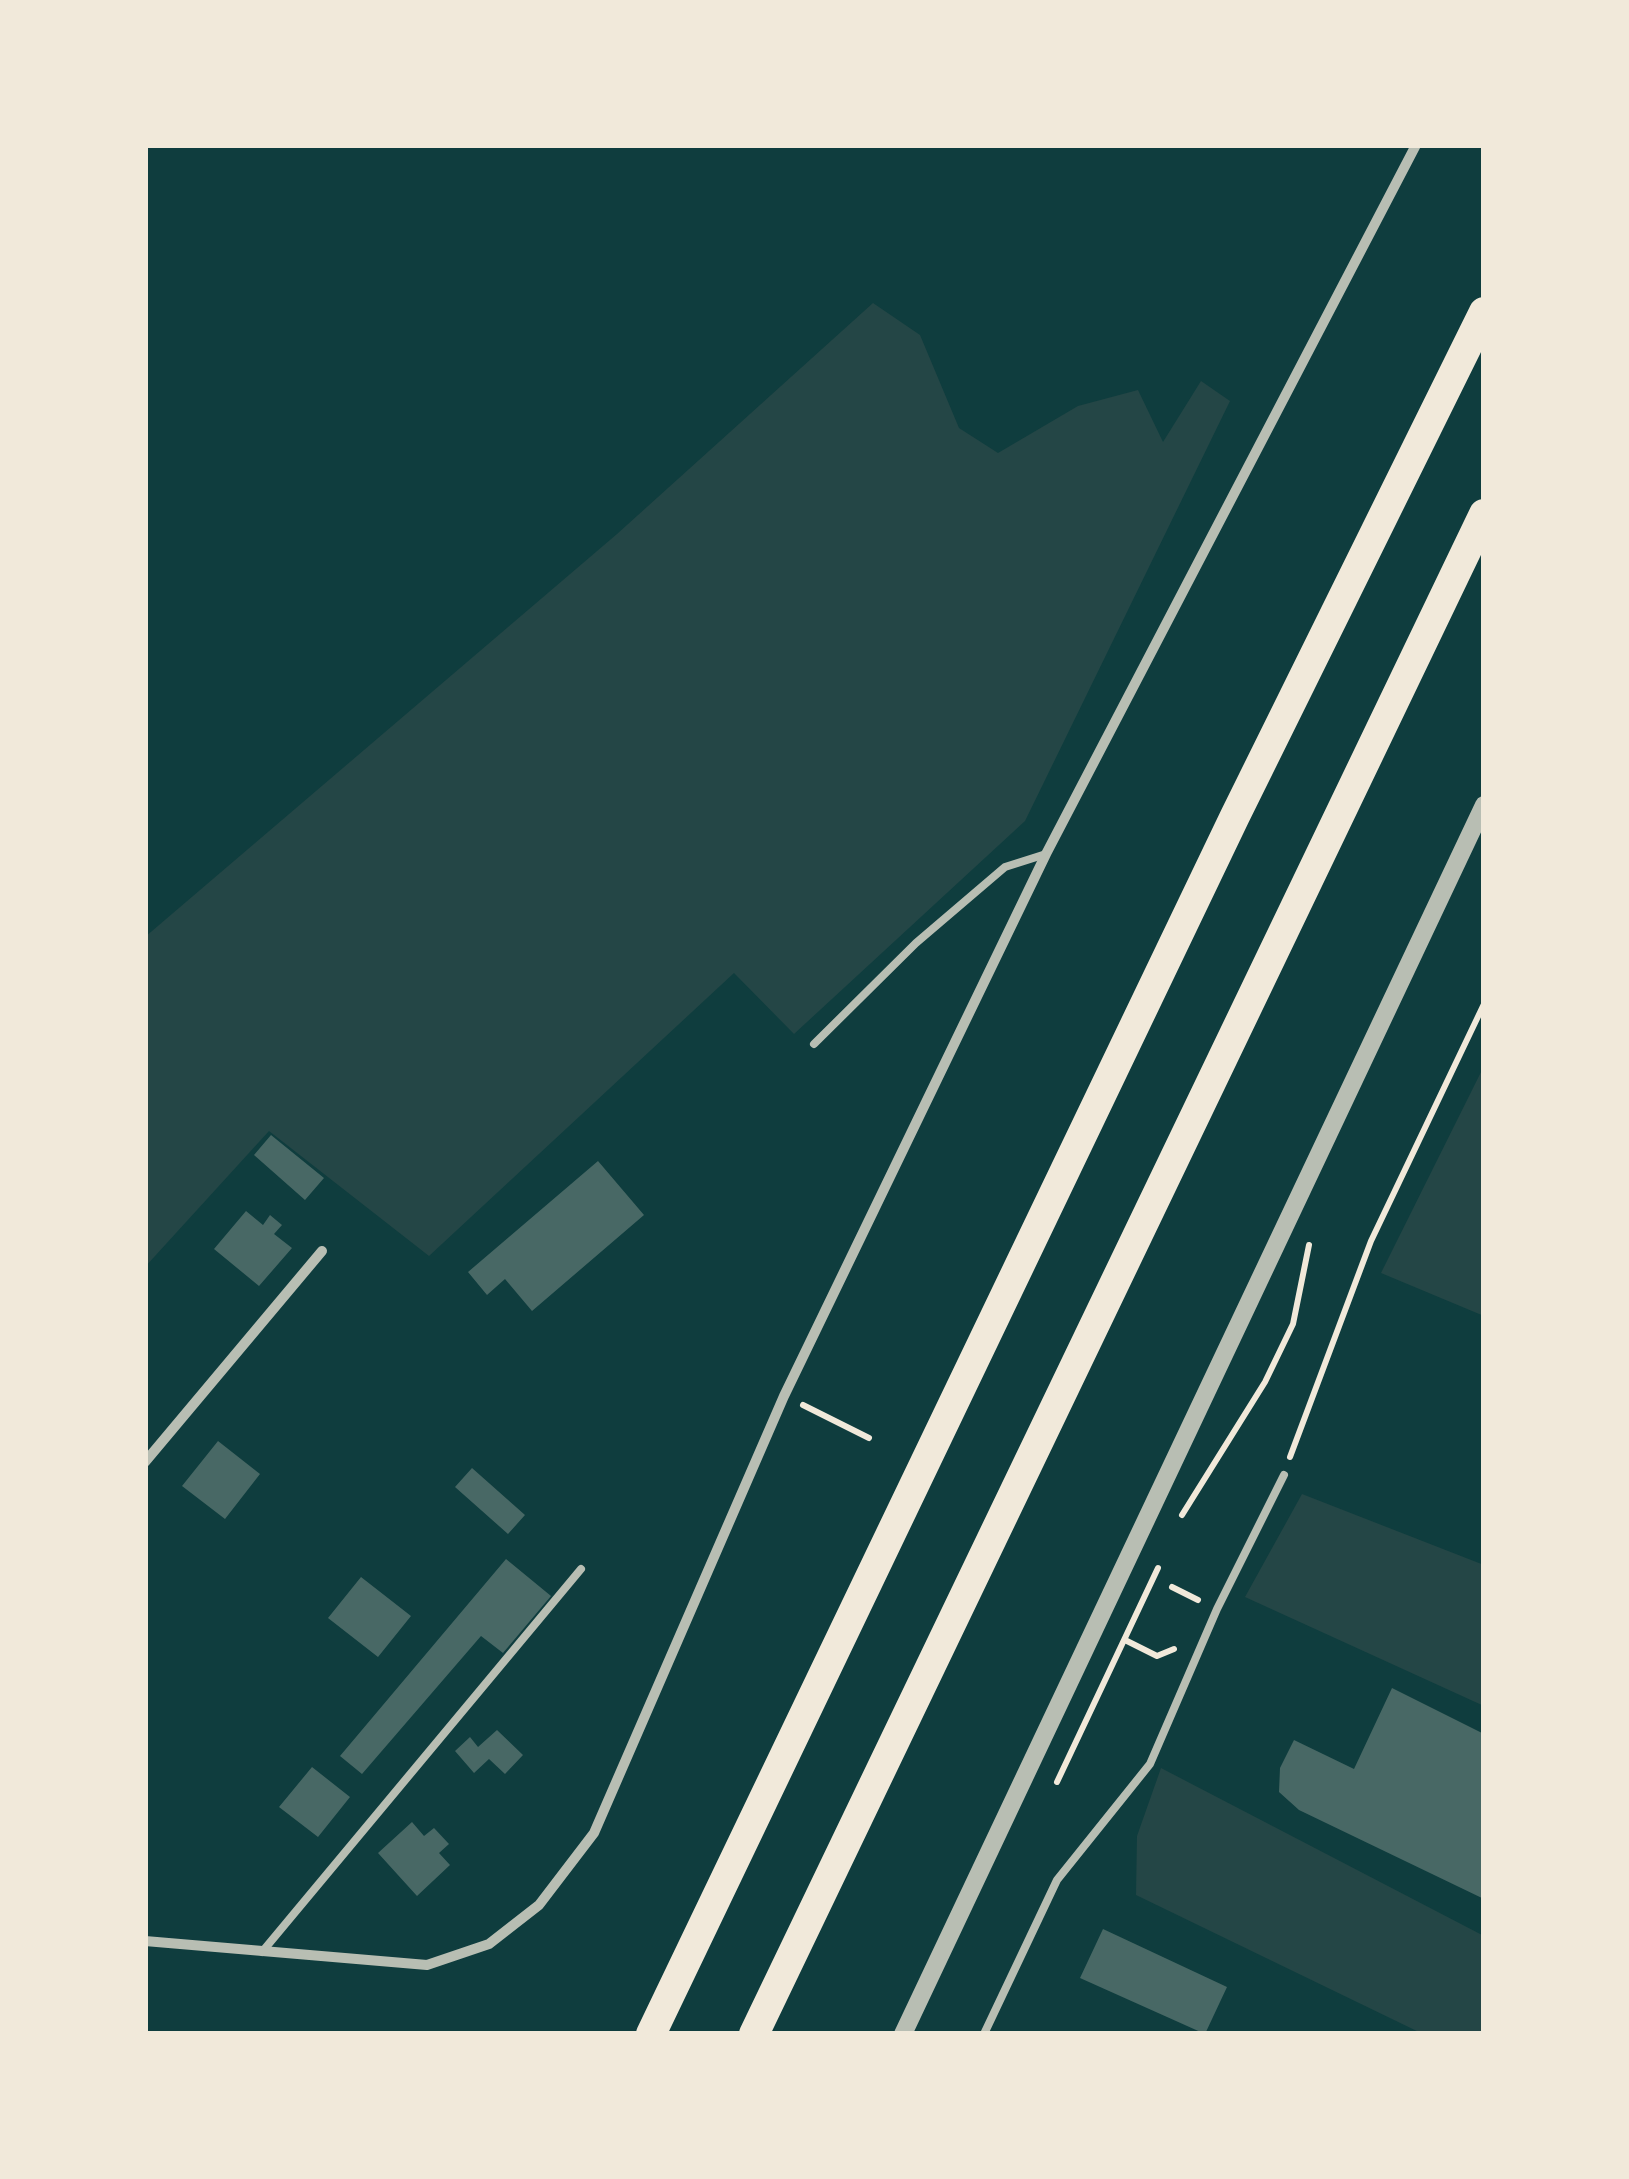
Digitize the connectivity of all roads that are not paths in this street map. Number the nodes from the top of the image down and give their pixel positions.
1 (1416, 145) edge
2 (1484, 312) edge
3 (1484, 514) edge
4 (1484, 805) edge
5 (1046, 854) junction
6 (814, 1044) dead end
7 (322, 1252) dead end
8 (145, 1462) edge
9 (1284, 1475) road end
10 (582, 1569) dead end
11 (145, 1941) edge
12 (262, 1952) junction
13 (651, 2034) edge
14 (754, 2034) edge
15 (903, 2034) edge
16 (984, 2034) edge

1 - 5 street
2 - 13 highway
3 - 14 highway
4 - 15 street
5 - 6 lane
5 - 12 street
7 - 8 street
9 - 16 lane
10 - 12 lane
11 - 12 street

